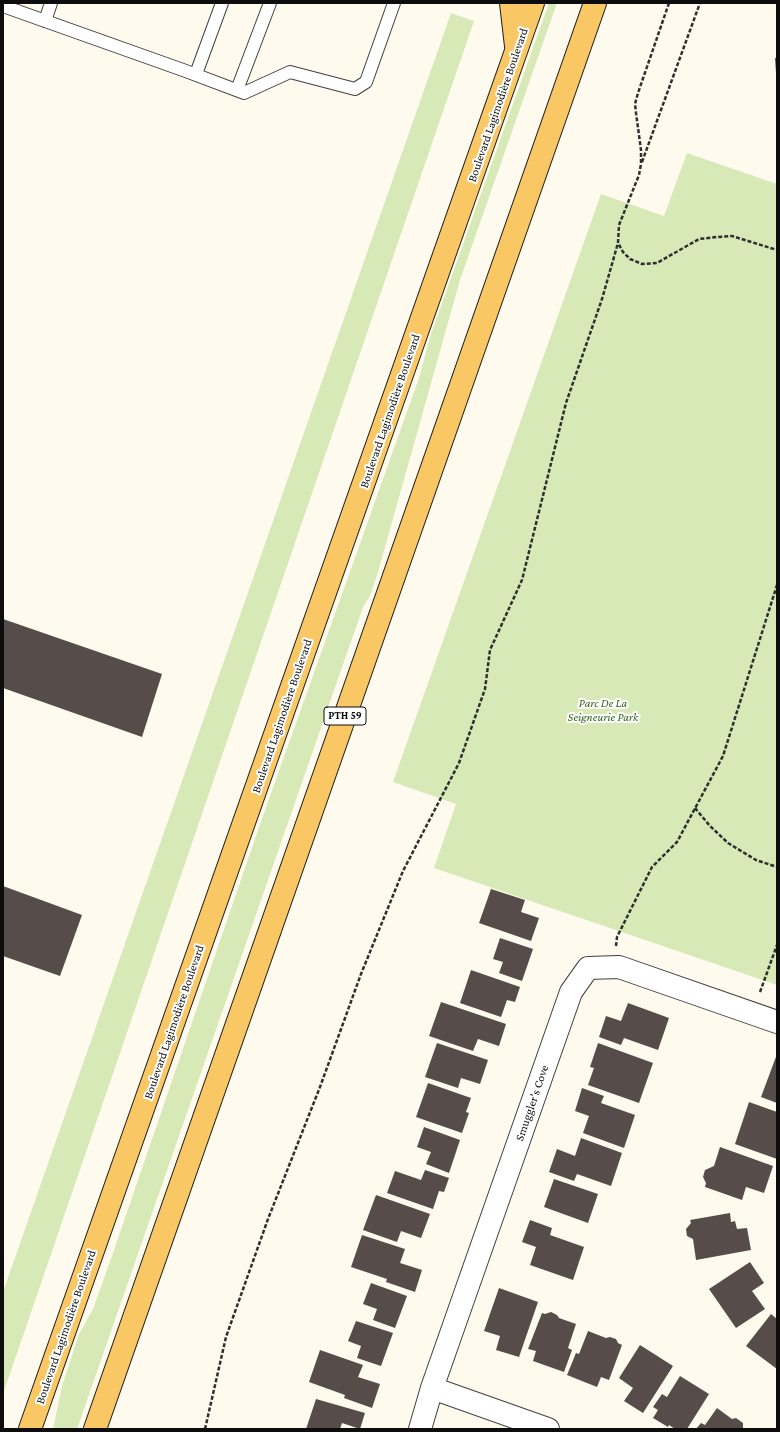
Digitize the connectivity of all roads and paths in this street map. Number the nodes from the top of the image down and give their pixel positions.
1 (51, 3) edge
2 (222, 3) edge
3 (270, 3) edge
4 (394, 3) edge
5 (511, 3) edge
6 (533, 3) edge
7 (595, 3) edge
8 (669, 3) edge
9 (700, 3) edge
10 (3, 6) edge
11 (45, 21) junction
12 (516, 52) junction
13 (196, 74) junction
14 (237, 90) junction
15 (641, 164) junction
16 (618, 243) junction
17 (777, 250) edge
18 (777, 585) edge
19 (695, 808) junction
20 (777, 867) edge
21 (777, 945) edge
22 (612, 967) junction
23 (753, 1013) junction
24 (777, 1022) edge
25 (432, 1388) junction
26 (30, 1429) edge
27 (95, 1429) edge
28 (205, 1429) edge
29 (420, 1429) edge
30 (548, 1429) edge

1 - 11 lane
2 - 13 lane
3 - 14 lane
4 - 14 lane
5 - 12 main road
6 - 12 main road, Boulevard Lagimodière Boulevard
7 - 27 main road, PTH 59
8 - 15 path
9 - 15 path
10 - 11 lane
11 - 13 lane
12 - 26 main road, Boulevard Lagimodière Boulevard
13 - 14 lane
15 - 16 path
16 - 17 path
16 - 28 path
18 - 19 path
19 - 20 path
19 - 22 path
21 - 23 path
22 - 23 street, Smuggler's Cove
22 - 25 street, Smuggler's Cove
23 - 24 street, Smuggler's Cove
25 - 29 street, Smuggler's Cove
25 - 30 street

